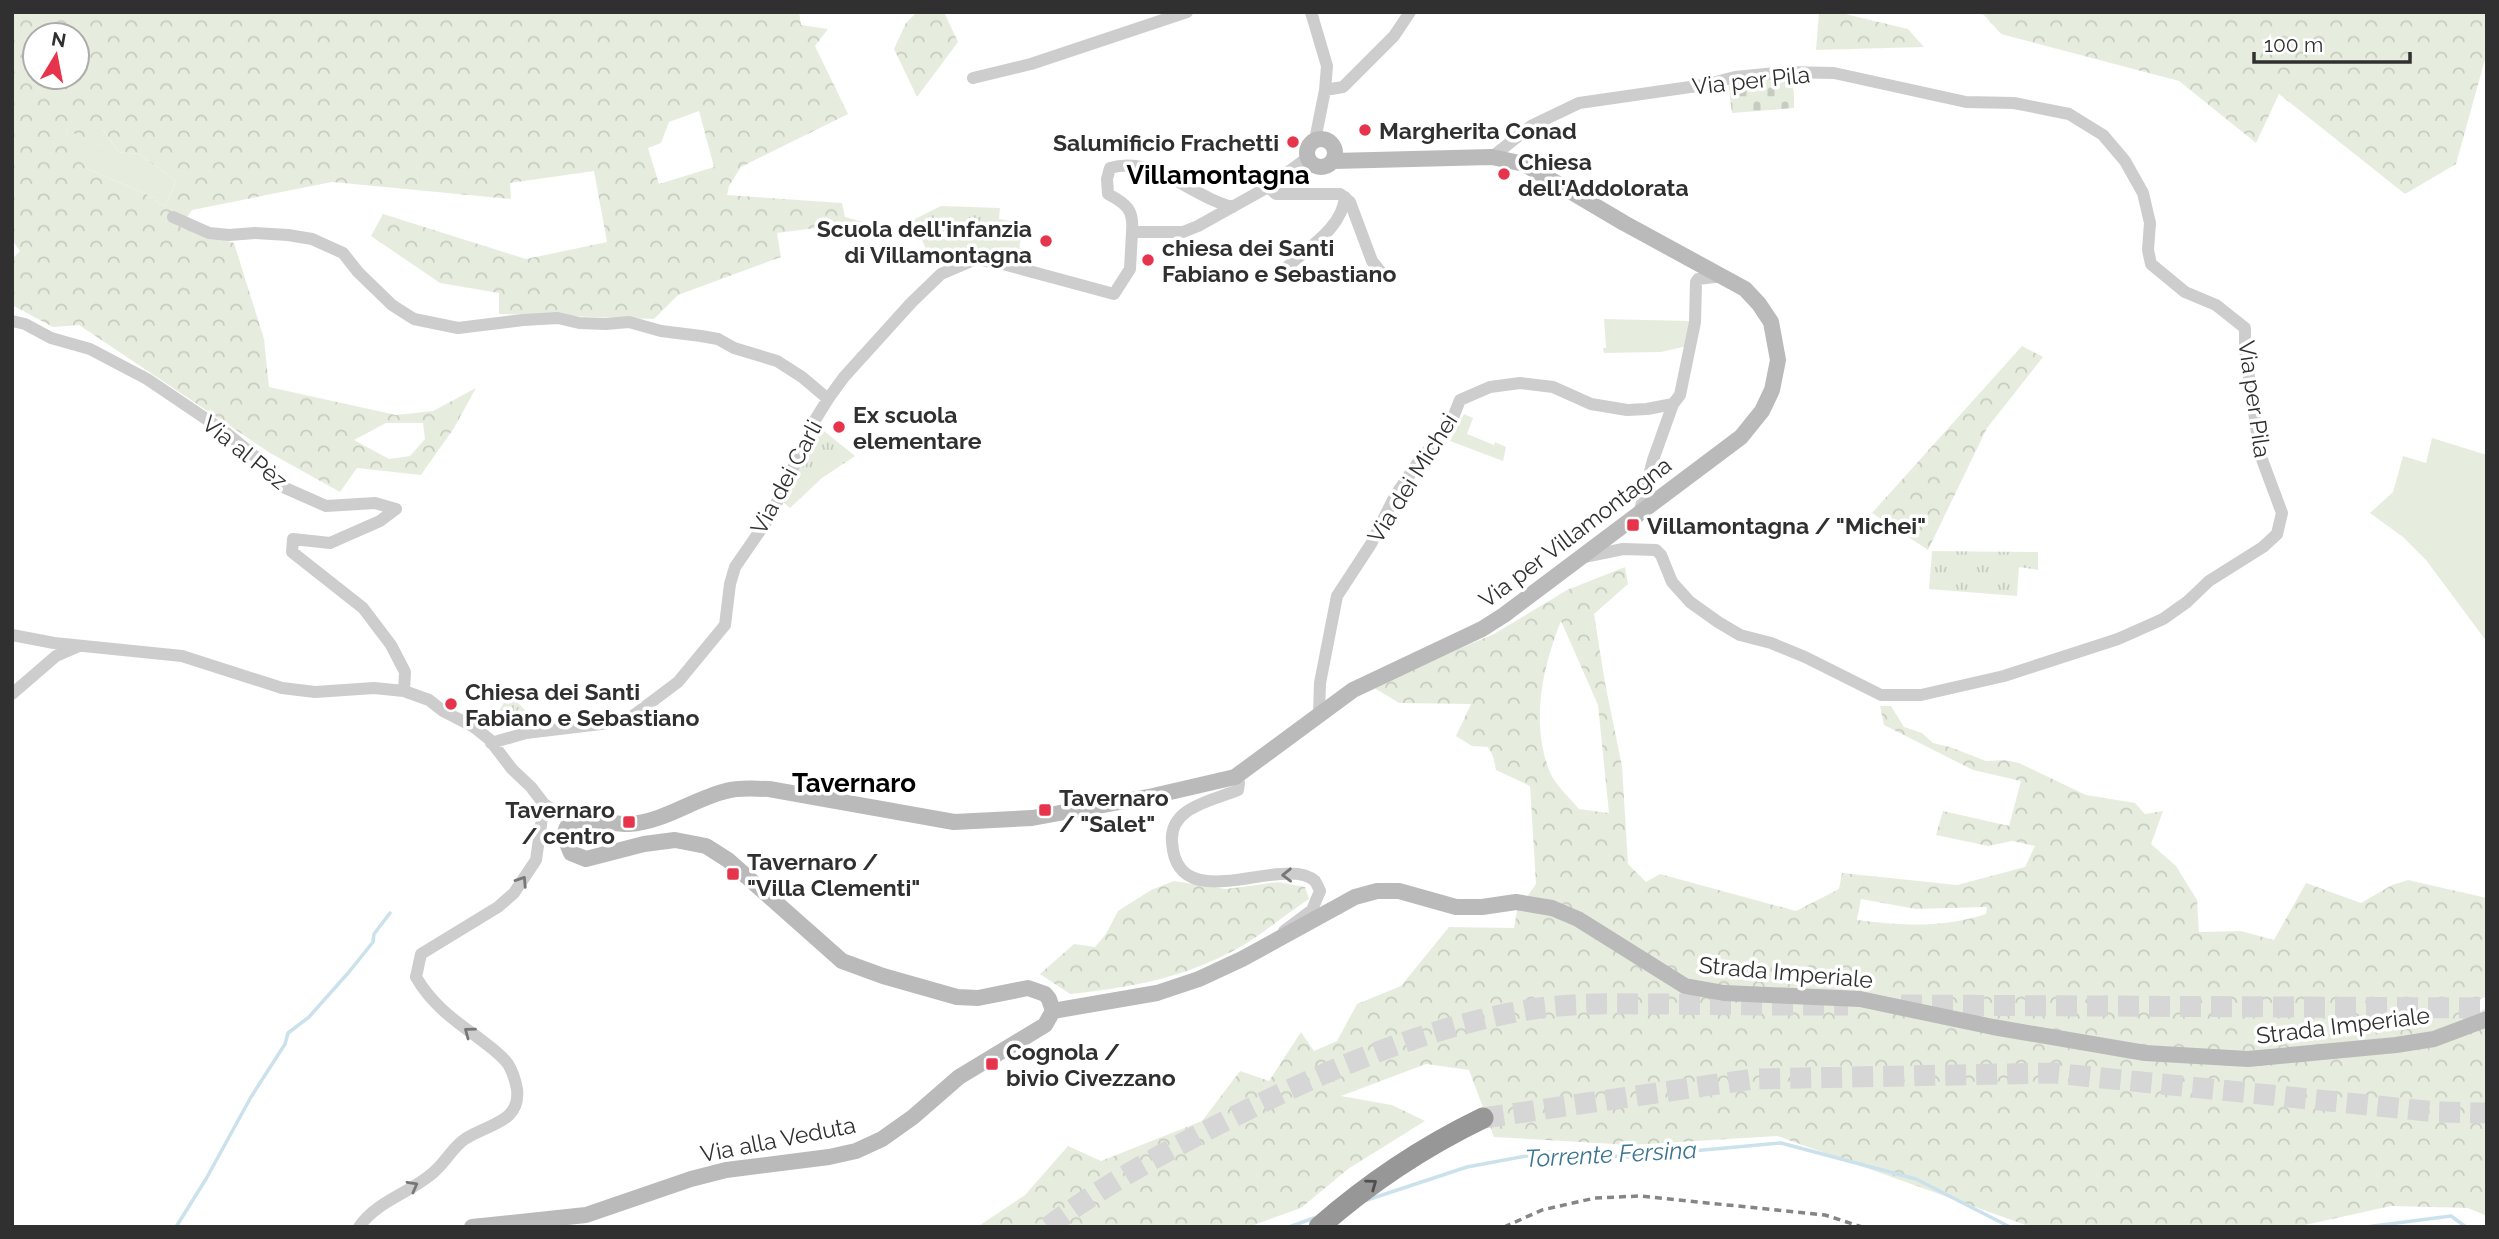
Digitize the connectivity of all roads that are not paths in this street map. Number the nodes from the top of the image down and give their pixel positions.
1 (1187, 12) edge
2 (1311, 12) edge
3 (1410, 12) edge
4 (973, 78) dead end
5 (1325, 90) junction
6 (1315, 140) junction
7 (1492, 156) junction
8 (1307, 158) junction
9 (1333, 161) junction
10 (1268, 187) junction
11 (1345, 197) junction
12 (1233, 207) junction
13 (173, 217) dead end
14 (1132, 232) junction
15 (1287, 267) dead end
16 (1384, 276) dead end
17 (1726, 276) junction
18 (12, 321) edge
19 (828, 399) junction
20 (1673, 404) junction
21 (1639, 514) junction
22 (1583, 557) junction
23 (12, 635) edge
24 (79, 645) junction
25 (404, 691) junction
26 (12, 694) edge
27 (1319, 715) junction
28 (492, 743) junction
29 (1235, 777) junction
30 (544, 804) junction
31 (572, 822) junction
32 (1269, 945) junction
33 (1053, 1011) junction
34 (2480, 1022) edge
35 (1483, 1118) tunnel mouth
36 (359, 1227) edge
37 (472, 1227) edge
38 (1319, 1227) edge

1 - 4 street
2 - 5 street
3 - 5 street
5 - 6 street
6 - 8 street
6 - 9 street
7 - 9 street, Via per Villamontagna
7 - 17 street, Via per Villamontagna
7 - 22 street, Via per Pila
8 - 9 street
8 - 10 street
10 - 11 street
10 - 12 street
11 - 15 street
11 - 16 street
12 - 14 street
12 - 14 street
13 - 19 street
14 - 19 street, Via dei Carli
17 - 20 street
17 - 21 street, Via per Villamontagna
18 - 25 street, Via al Pèz
19 - 28 street, Via dei Carli
20 - 21 street
20 - 27 street, Via dei Michei
21 - 22 street, Via per Villamontagna
22 - 27 street, Via per Villamontagna
23 - 24 street
24 - 25 street
24 - 26 street
25 - 28 street
27 - 29 street, Via per Villamontagna
28 - 30 street
29 - 31 street, Via per Villamontagna
32 -> 29 street
30 - 31 street
36 -> 30 street
31 - 33 street
32 - 33 street, Strada Imperiale
32 - 34 street, Strada Imperiale
33 - 37 street, Via alla Veduta
38 -> 35 highway

